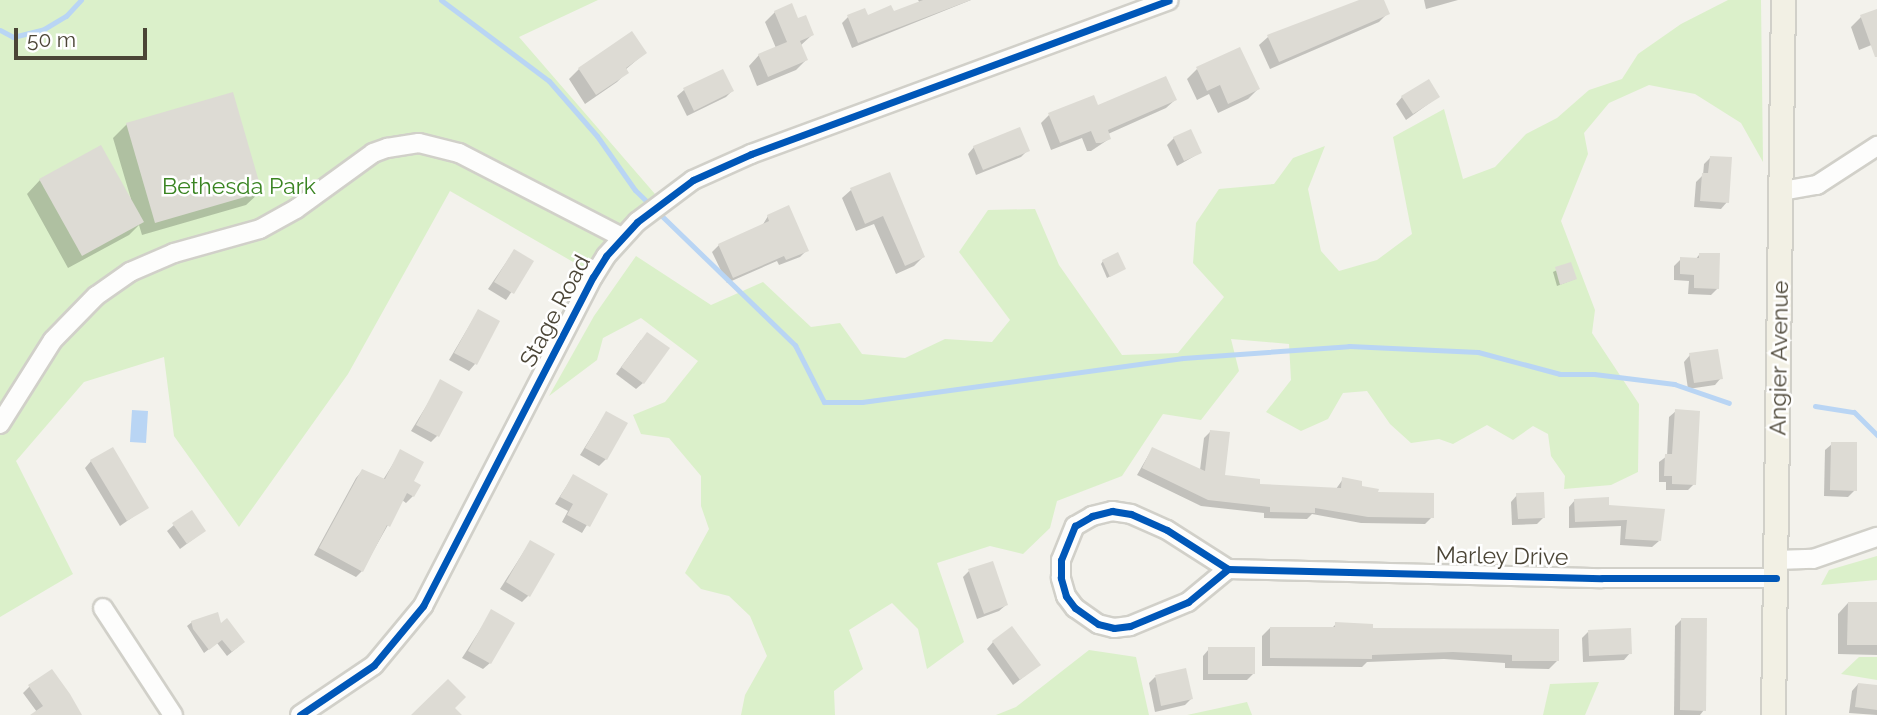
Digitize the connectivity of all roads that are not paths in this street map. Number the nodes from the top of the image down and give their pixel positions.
1 (1169, 0) edge
2 (1783, 0) edge
3 (1877, 146) edge
4 (1782, 191) junction
5 (622, 237) junction
6 (0, 424) edge
7 (1877, 537) edge
8 (1228, 569) junction
9 (1776, 569) junction
10 (103, 608) dead end
11 (173, 715) edge
12 (300, 715) edge
13 (1773, 715) edge

1 - 5 street, Stage Road
2 - 4 main road, Angier Avenue
3 - 4 street
4 - 9 main road, Angier Avenue
5 - 6 street
5 - 12 street, Stage Road
7 - 9 street, Marley Drive
8 - 8 street
8 - 9 street, Marley Drive
9 - 13 main road, Angier Avenue
10 - 11 street

